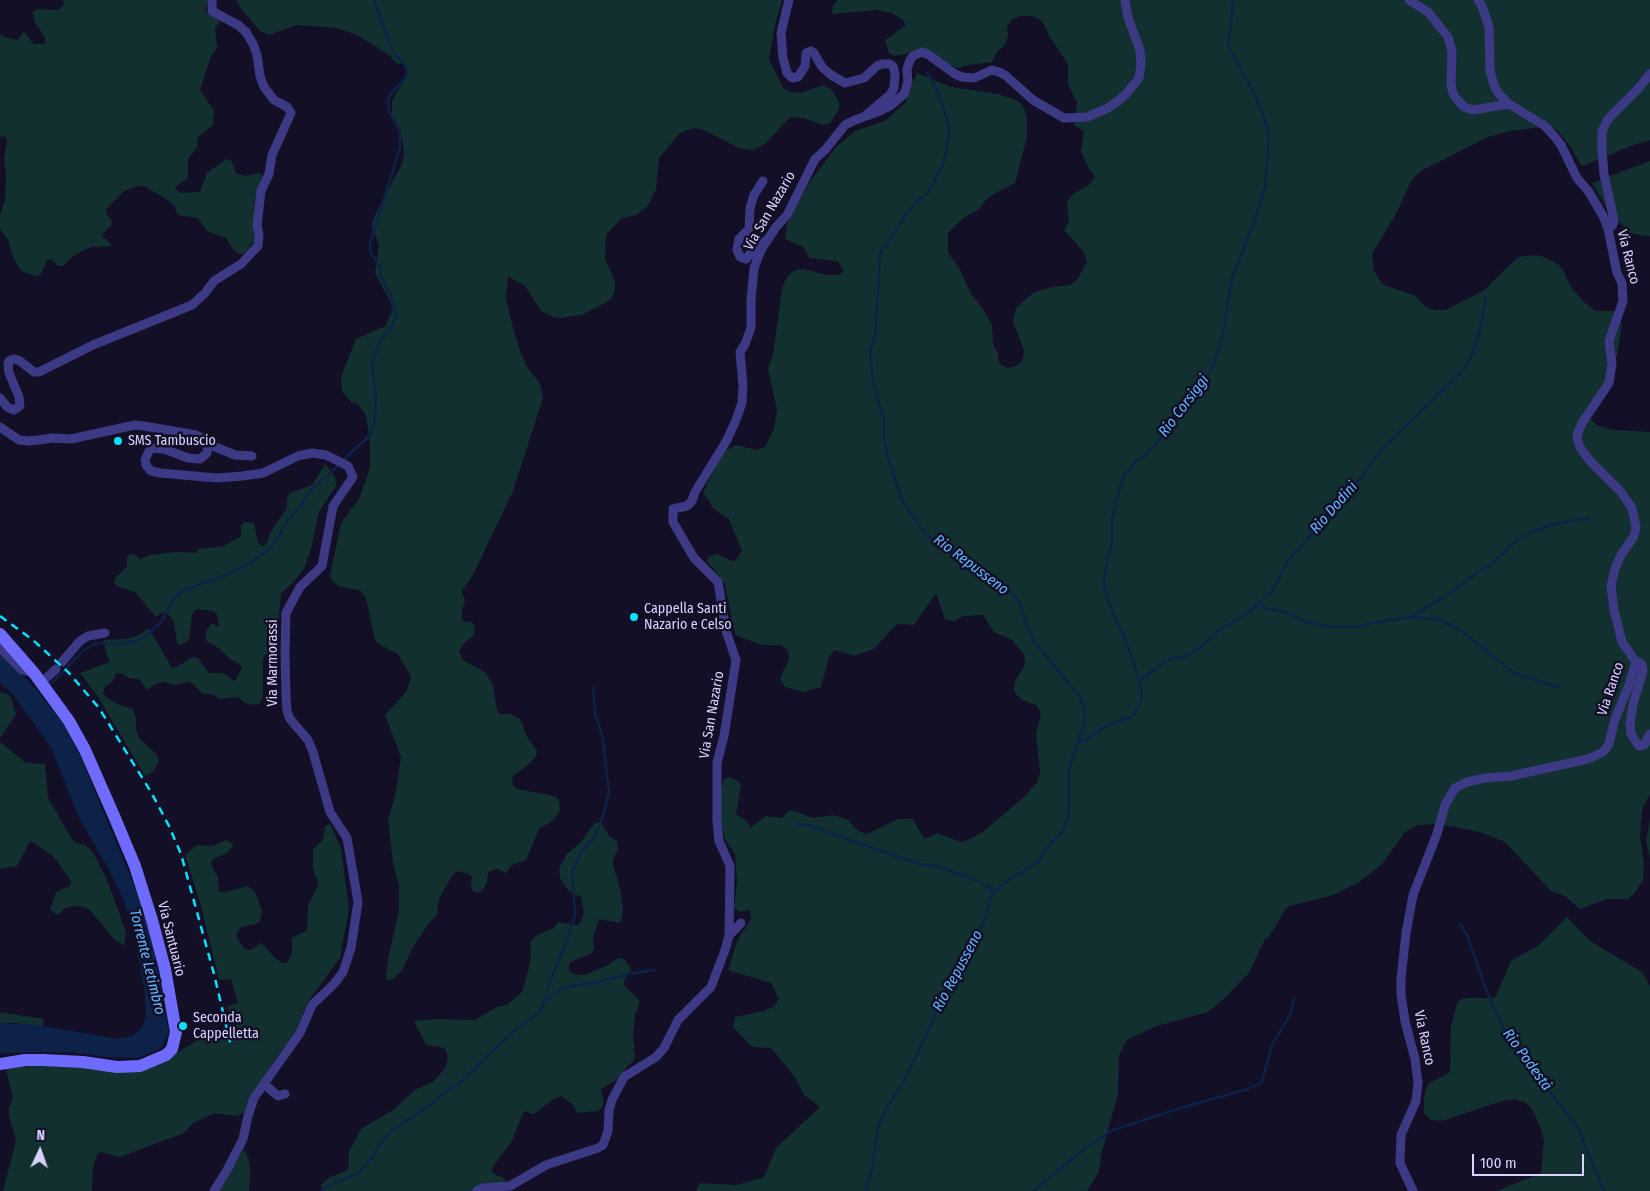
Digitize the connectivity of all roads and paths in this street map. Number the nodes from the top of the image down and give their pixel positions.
1 (212, 0) edge
2 (789, 0) edge
3 (1125, 0) edge
4 (1409, 0) edge
5 (1478, 0) edge
6 (1650, 74) edge
7 (1509, 104) junction
8 (863, 117) junction
9 (763, 180) dead end
10 (776, 227) junction
11 (1608, 230) junction
12 (0, 398) edge
13 (0, 426) edge
14 (208, 444) junction
15 (252, 456) dead end
16 (105, 633) dead end
17 (0, 634) edge
18 (0, 648) edge
19 (1636, 662) junction
20 (37, 678) junction
21 (1650, 734) edge
22 (741, 923) dead end
23 (729, 936) junction
24 (0, 1064) edge
25 (264, 1084) junction
26 (285, 1094) dead end
27 (214, 1191) edge
28 (477, 1191) edge
29 (1413, 1191) edge

1 - 12 street
2 - 8 street
3 - 8 street, Via San Nazario
4 - 7 street
5 - 7 street, Via Ranco
6 - 11 street
7 - 11 street, Via Ranco
8 - 10 street, Via San Nazario
9 - 10 street
10 - 23 street, Via San Nazario
11 - 19 street, Via Ranco
13 - 14 street
14 - 15 street
14 - 25 street, Via Marmorassi
16 - 20 street
17 - 20 main road, Via Santuario
18 - 20 street
19 - 21 street
19 - 29 street, Via Ranco
20 - 24 main road, Via Santuario
22 - 23 street
23 - 28 street, Via San Nazario
25 - 26 street
25 - 27 street

